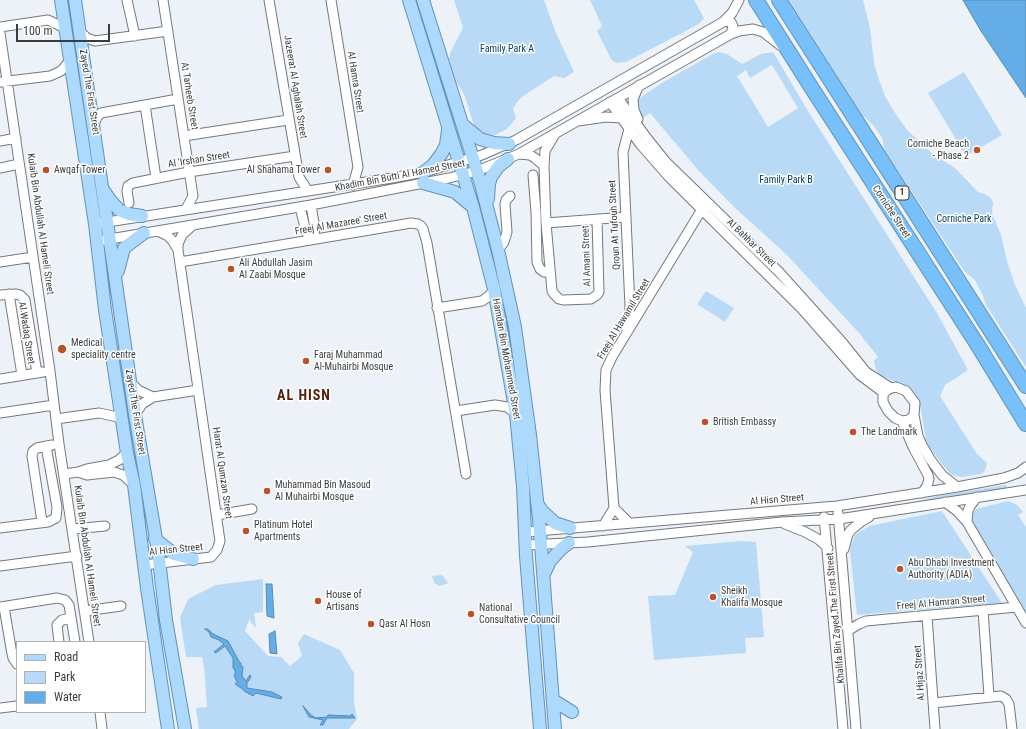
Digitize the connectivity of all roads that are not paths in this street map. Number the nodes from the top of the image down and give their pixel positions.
1 (75, 0) edge
2 (127, 0) edge
3 (163, 0) edge
4 (269, 0) edge
5 (331, 0) edge
6 (409, 0) edge
7 (423, 0) edge
8 (739, 0) edge
9 (756, 0) edge
10 (779, 0) edge
11 (62, 4) edge
12 (48, 20) junction
13 (723, 22) junction
14 (0, 27) edge
15 (65, 28) junction
16 (80, 31) junction
17 (168, 31) junction
18 (0, 34) edge
19 (731, 34) junction
20 (135, 36) junction
21 (788, 51) junction
22 (70, 61) junction
23 (4, 82) edge
24 (639, 86) junction
25 (178, 98) junction
26 (614, 100) junction
27 (145, 105) junction
28 (621, 118) junction
29 (288, 120) junction
30 (573, 122) junction
31 (463, 125) junction
32 (94, 127) junction
33 (449, 127) junction
34 (629, 129) junction
35 (557, 132) junction
36 (184, 136) junction
37 (646, 137) junction
38 (16, 138) junction
39 (636, 138) junction
40 (0, 141) edge
41 (625, 142) junction
42 (508, 144) junction
43 (295, 156) junction
44 (513, 156) junction
45 (472, 158) junction
46 (459, 162) junction
47 (20, 164) junction
48 (544, 166) junction
49 (358, 167) junction
50 (0, 168) edge
51 (477, 171) junction
52 (189, 172) junction
53 (463, 175) junction
54 (533, 175) dead end
55 (299, 177) junction
56 (423, 177) junction
57 (156, 178) junction
58 (369, 182) junction
59 (354, 185) junction
60 (102, 187) junction
61 (308, 191) junction
62 (294, 193) junction
63 (193, 196) junction
64 (510, 196) dead end
65 (129, 203) dead end
66 (546, 203) junction
67 (311, 205) junction
68 (206, 206) junction
69 (300, 206) junction
70 (711, 206) junction
71 (473, 207) junction
72 (186, 210) junction
73 (488, 210) junction
74 (536, 212) junction
75 (704, 212) junction
76 (142, 216) junction
77 (626, 217) junction
78 (597, 219) junction
79 (108, 222) junction
80 (546, 223) junction
81 (95, 224) junction
82 (193, 225) junction
83 (157, 231) junction
84 (144, 232) junction
85 (110, 239) junction
86 (97, 241) junction
87 (178, 250) junction
88 (498, 250) junction
89 (33, 257) junction
90 (0, 262) edge
91 (180, 262) junction
92 (550, 272) junction
93 (778, 278) junction
94 (116, 280) junction
95 (494, 289) junction
96 (7, 294) edge
97 (630, 307) junction
98 (437, 308) junction
99 (639, 314) junction
100 (626, 333) junction
101 (50, 371) junction
102 (37, 372) junction
103 (22, 375) junction
104 (0, 379) edge
105 (130, 382) junction
106 (1026, 386) edge
107 (198, 390) junction
108 (888, 391) junction
109 (153, 397) junction
110 (54, 406) junction
111 (456, 411) junction
112 (0, 414) edge
113 (516, 414) junction
114 (135, 415) junction
115 (914, 415) junction
116 (122, 418) junction
117 (56, 419) junction
118 (902, 421) junction
119 (1026, 424) edge
120 (59, 444) junction
121 (46, 446) junction
122 (127, 453) junction
123 (1026, 467) edge
124 (78, 472) junction
125 (64, 474) junction
126 (466, 474) dead end
127 (1004, 478) junction
128 (134, 485) junction
129 (958, 487) junction
130 (1026, 490) edge
131 (922, 493) junction
132 (1005, 493) junction
133 (977, 497) junction
134 (945, 502) junction
135 (537, 503) junction
136 (837, 506) junction
137 (824, 507) junction
138 (614, 508) junction
139 (252, 509) dead end
140 (877, 513) junction
141 (217, 515) junction
142 (838, 520) junction
143 (825, 521) junction
144 (42, 522) junction
145 (782, 522) junction
146 (967, 522) junction
147 (628, 523) junction
148 (105, 526) dead end
149 (602, 526) junction
150 (0, 528) edge
151 (570, 528) junction
152 (72, 529) junction
153 (540, 530) junction
154 (526, 532) junction
155 (156, 539) junction
156 (569, 543) junction
157 (541, 544) junction
158 (526, 545) junction
159 (828, 548) junction
160 (842, 555) junction
161 (76, 556) junction
162 (211, 557) joint
163 (193, 559) junction
164 (159, 563) junction
165 (144, 565) junction
166 (0, 566) edge
167 (543, 577) junction
168 (161, 578) junction
169 (146, 579) junction
170 (122, 606) dead end
171 (2, 607) edge
172 (1017, 607) junction
173 (983, 610) junction
174 (85, 611) junction
175 (848, 616) junction
176 (927, 616) junction
177 (71, 618) junction
178 (866, 621) junction
179 (1026, 623) edge
180 (849, 630) junction
181 (59, 641) edge
182 (75, 641) edge
183 (89, 641) edge
184 (16, 663) edge
185 (989, 696) junction
186 (553, 700) junction
187 (933, 703) junction
188 (16, 706) edge
189 (0, 708) edge
190 (572, 712) dead end
191 (100, 713) edge
192 (102, 729) edge
193 (168, 729) edge
194 (185, 729) edge
195 (540, 729) edge
196 (555, 729) edge
197 (843, 729) edge
198 (856, 729) edge
199 (935, 729) edge
200 (1012, 729) edge

1 - 16 main road, Zayed The First Street
2 - 20 street
3 - 17 street, At Tarheeb Street
4 - 29 street, Jazeerat Al Aghalah Street
5 - 49 street, Al Hamra Street
6 - 33 main road, Hamdan Bin Mohammed Street
7 - 31 main road, Hamdan Bin Mohammed Street
8 - 13 street, Khadim Bin Butti Al Hamed Street
9 - 21 highway, Corniche Street / 1
10 - 106 highway, Corniche Street / 1
11 - 12 street
11 - 15 main road, Zayed The First Street
12 - 14 street
12 - 15 street
13 - 19 street
13 - 42 street, Khadim Bin Butti Al Hamed Street
15 - 22 main road, Zayed The First Street
16 - 20 street
16 - 32 main road, Zayed The First Street
17 - 20 street
17 - 25 street, At Tarheeb Street
18 - 23 street, Kulaib Bin Abdullah Al Hameli Street
19 - 21 street, Khadim Bin Butti Al Hamed Street
19 - 24 street, Khadim Bin Butti Al Hamed Street
21 - 119 highway, Corniche Street / 1
22 - 23 street
22 - 81 main road, Zayed The First Street
23 - 38 street, Kulaib Bin Abdullah Al Hameli Street
24 - 26 street, Khadim Bin Butti Al Hamed Street
24 - 37 street
25 - 27 street
25 - 36 street, At Tarheeb Street
26 - 28 street, Al Bahhar Street
26 - 30 street, Khadim Bin Butti Al Hamed Street
26 - 37 street, Al Bahhar Street
27 - 32 street
27 - 57 street, Al 'Irshan Street
28 - 30 street
28 - 34 street, Al Bahhar Street
29 - 36 street
29 - 43 street, Jazeerat Al Aghalah Street
30 - 35 street, Khadim Bin Butti Al Hamed Street
31 - 42 main road
31 - 45 main road, Hamdan Bin Mohammed Street
32 - 60 main road, Zayed The First Street
33 - 46 main road, Hamdan Bin Mohammed Street
33 - 56 main road
34 - 39 street, Al Bahhar Street
34 - 41 street, Qroun At Tufouh Street
35 - 44 street, Khadim Bin Butti Al Hamed Street
35 - 48 street, Al Amani Street
36 - 52 street, At Tarheeb Street
37 - 70 street, Al Bahhar Street
38 - 40 street
38 - 47 street, Kulaib Bin Abdullah Al Hameli Street
39 - 41 street
39 - 75 street, Al Bahhar Street
41 - 77 street, Qroun At Tufouh Street
42 - 45 street, Khadim Bin Butti Al Hamed Street
43 - 52 street, Al 'Irshan Street
43 - 55 street, Jazeerat Al Aghalah Street
44 - 48 street
44 - 51 street, Khadim Bin Butti Al Hamed Street
44 - 73 main road
45 - 46 street, Khadim Bin Butti Al Hamed Street
45 - 51 main road, Hamdan Bin Mohammed Street
46 - 53 main road, Hamdan Bin Mohammed Street
46 - 56 street, Khadim Bin Butti Al Hamed Street
47 - 50 street
47 - 89 street, Kulaib Bin Abdullah Al Hameli Street
48 - 66 street, Al Amani Street
49 - 58 street, Al Hamra Street
49 - 59 street, Al Hamra Street
51 - 53 street, Khadim Bin Butti Al Hamed Street
51 - 73 main road, Hamdan Bin Mohammed Street
52 - 57 street, Al 'Irshan Street
52 - 63 street, At Tarheeb Street
53 - 56 street, Khadim Bin Butti Al Hamed Street
53 - 71 main road, Hamdan Bin Mohammed Street
54 - 74 street
55 - 61 street, Jazeerat Al Aghalah Street
55 - 62 street, Jazeerat Al Aghalah Street
56 - 58 street, Khadim Bin Butti Al Hamed Street
56 - 67 street, Khadim Bin Butti Al Hamed Street
56 - 71 main road
57 - 65 street
58 - 59 street, Khadim Bin Butti Al Hamed Street
59 - 61 street, Khadim Bin Butti Al Hamed Street
60 - 76 main road
60 - 79 main road, Zayed The First Street
61 - 62 street, Khadim Bin Butti Al Hamed Street
62 - 68 street, Khadim Bin Butti Al Hamed Street
63 - 68 street
63 - 72 street
64 - 88 street
66 - 74 street
66 - 80 street, Al Amani Street
67 - 69 street, Khadim Bin Butti Al Hamed Street
67 - 69 street
68 - 72 street, Khadim Bin Butti Al Hamed Street
69 - 82 street, Khadim Bin Butti Al Hamed Street
70 - 75 street, Freej Al Hawamil Street
70 - 93 street, Al Bahhar Street
71 - 95 main road, Hamdan Bin Mohammed Street
72 - 76 street, Khadim Bin Butti Al Hamed Street
73 - 88 main road, Hamdan Bin Mohammed Street
74 - 92 street
75 - 93 street, Al Bahhar Street
75 - 99 street, Freej Al Hawamil Street
76 - 79 street, Khadim Bin Butti Al Hamed Street
77 - 78 street
77 - 97 street, Qroun At Tufouh Street
78 - 80 street
78 - 92 street, Al Amani Street
79 - 81 street, Khadim Bin Butti Al Hamed Street
79 - 85 main road, Zayed The First Street
80 - 92 street, Al Amani Street
81 - 86 main road, Zayed The First Street
82 - 83 street, Khadim Bin Butti Al Hamed Street
82 - 87 street
83 - 84 street, Khadim Bin Butti Al Hamed Street
83 - 87 street
84 - 85 street, Khadim Bin Butti Al Hamed Street
84 - 94 main road
85 - 86 street, Khadim Bin Butti Al Hamed Street
85 - 94 main road, Zayed The First Street
86 - 116 main road, Zayed The First Street
87 - 91 street, Harat Al Qumzan Street
88 - 135 main road, Hamdan Bin Mohammed Street
89 - 90 street
89 - 101 street, Kulaib Bin Abdullah Al Hameli Street
91 - 98 street, Freej Al Mazaree' Street
91 - 107 street, Harat Al Qumzan Street
93 - 108 street, Al Bahhar Street
94 - 105 main road, Zayed The First Street
95 - 98 street
95 - 113 main road, Hamdan Bin Mohammed Street
96 - 102 street, Al Wadaq Street
96 - 103 street, Al Wadaq Street
97 - 99 street
97 - 100 street, Qroun At Tufouh Street
98 - 111 street, Freej Al Mazaree' Street
99 - 100 street, Freej Al Hawamil Street
100 - 138 street, Freej Al Hawamil Street
101 - 102 street
101 - 110 street, Kulaib Bin Abdullah Al Hameli Street
102 - 103 street
103 - 104 street
105 - 109 street
105 - 114 main road, Zayed The First Street
107 - 109 street
107 - 141 street, Harat Al Qumzan Street
108 - 115 street
108 - 118 street
109 - 114 street
110 - 112 street
110 - 117 street, Kulaib Bin Abdullah Al Hameli Street
111 - 113 street
111 - 126 street, Freej Al Mazaree' Street
113 - 154 main road, Hamdan Bin Mohammed Street
114 - 155 main road, Zayed The First Street
115 - 118 street
115 - 129 street
116 - 117 street
116 - 122 main road, Zayed The First Street
117 - 120 street, Kulaib Bin Abdullah Al Hameli Street
118 - 131 street
120 - 121 street
120 - 125 street, Kulaib Bin Abdullah Al Hameli Street
121 - 144 street
121 - 144 street
122 - 124 street, Kulaib Bin Abdullah Al Hameli Street
122 - 128 main road, Zayed The First Street
123 - 127 street, Al Hisn Street
124 - 125 street, Kulaib Bin Abdullah Al Hameli Street
124 - 128 street, Kulaib Bin Abdullah Al Hameli Street
125 - 152 street, Kulaib Bin Abdullah Al Hameli Street
127 - 129 street, Al Hisn Street
127 - 132 street
128 - 165 main road, Zayed The First Street
129 - 131 street, Al Hisn Street
130 - 132 street
131 - 136 street, Al Hisn Street
132 - 133 street
133 - 134 street
133 - 146 street
134 - 140 street
134 - 146 street
135 - 151 main road
135 - 153 main road, Hamdan Bin Mohammed Street
136 - 137 street, Al Hisn Street
136 - 142 street, Khalifa Bin Zayed The First Street
137 - 143 street, Khalifa Bin Zayed The First Street
137 - 147 street, Al Hisn Street
138 - 147 street
138 - 149 street
139 - 141 street
140 - 142 street
140 - 160 street
141 - 162 street, Harat Al Qumzan Street
142 - 143 street
142 - 160 street, Khalifa Bin Zayed The First Street
143 - 145 street
143 - 159 street, Khalifa Bin Zayed The First Street
144 - 150 street
145 - 156 street
145 - 159 street
146 - 172 street
147 - 149 street, Al Hisn Street
148 - 152 street
149 - 151 street, Al Hisn Street
151 - 153 street, Al Hisn Street
152 - 161 street, Kulaib Bin Abdullah Al Hameli Street
153 - 154 street, Al Hisn Street
153 - 157 main road, Hamdan Bin Mohammed Street
154 - 158 main road, Hamdan Bin Mohammed Street
155 - 163 main road
155 - 164 main road, Zayed The First Street
156 - 157 street
156 - 167 main road
157 - 158 street
157 - 167 main road, Hamdan Bin Mohammed Street
158 - 195 main road, Hamdan Bin Mohammed Street
159 - 197 street, Khalifa Bin Zayed The First Street
160 - 175 street, Khalifa Bin Zayed The First Street
161 - 166 street
161 - 174 street, Kulaib Bin Abdullah Al Hameli Street
162 - 163 street, Al Hisn Street
163 - 164 street, Al Hisn Street
164 - 165 street, Al Hisn Street
164 - 168 main road, Zayed The First Street
165 - 169 main road, Zayed The First Street
167 - 186 main road, Hamdan Bin Mohammed Street
168 - 169 street
168 - 194 main road, Zayed The First Street
169 - 193 main road, Zayed The First Street
170 - 174 street
171 - 177 street
171 - 184 street
172 - 173 street, Freej Al Hamran Street
172 - 179 street
173 - 176 street, Freej Al Hamran Street
173 - 185 street
174 - 183 street, Kulaib Bin Abdullah Al Hameli Street
175 - 178 street, Freej Al Hamran Street
175 - 180 street, Khalifa Bin Zayed The First Street
176 - 178 street, Freej Al Hamran Street
176 - 187 street, Al Hijaz Street
177 - 181 street
177 - 182 street
178 - 180 street, Freej Al Hamran Street
180 - 198 street, Khalifa Bin Zayed The First Street
185 - 187 street
185 - 200 street
186 - 190 main road
186 - 196 main road, Hamdan Bin Mohammed Street
187 - 199 street, Al Hijaz Street
188 - 189 street
191 - 192 street

